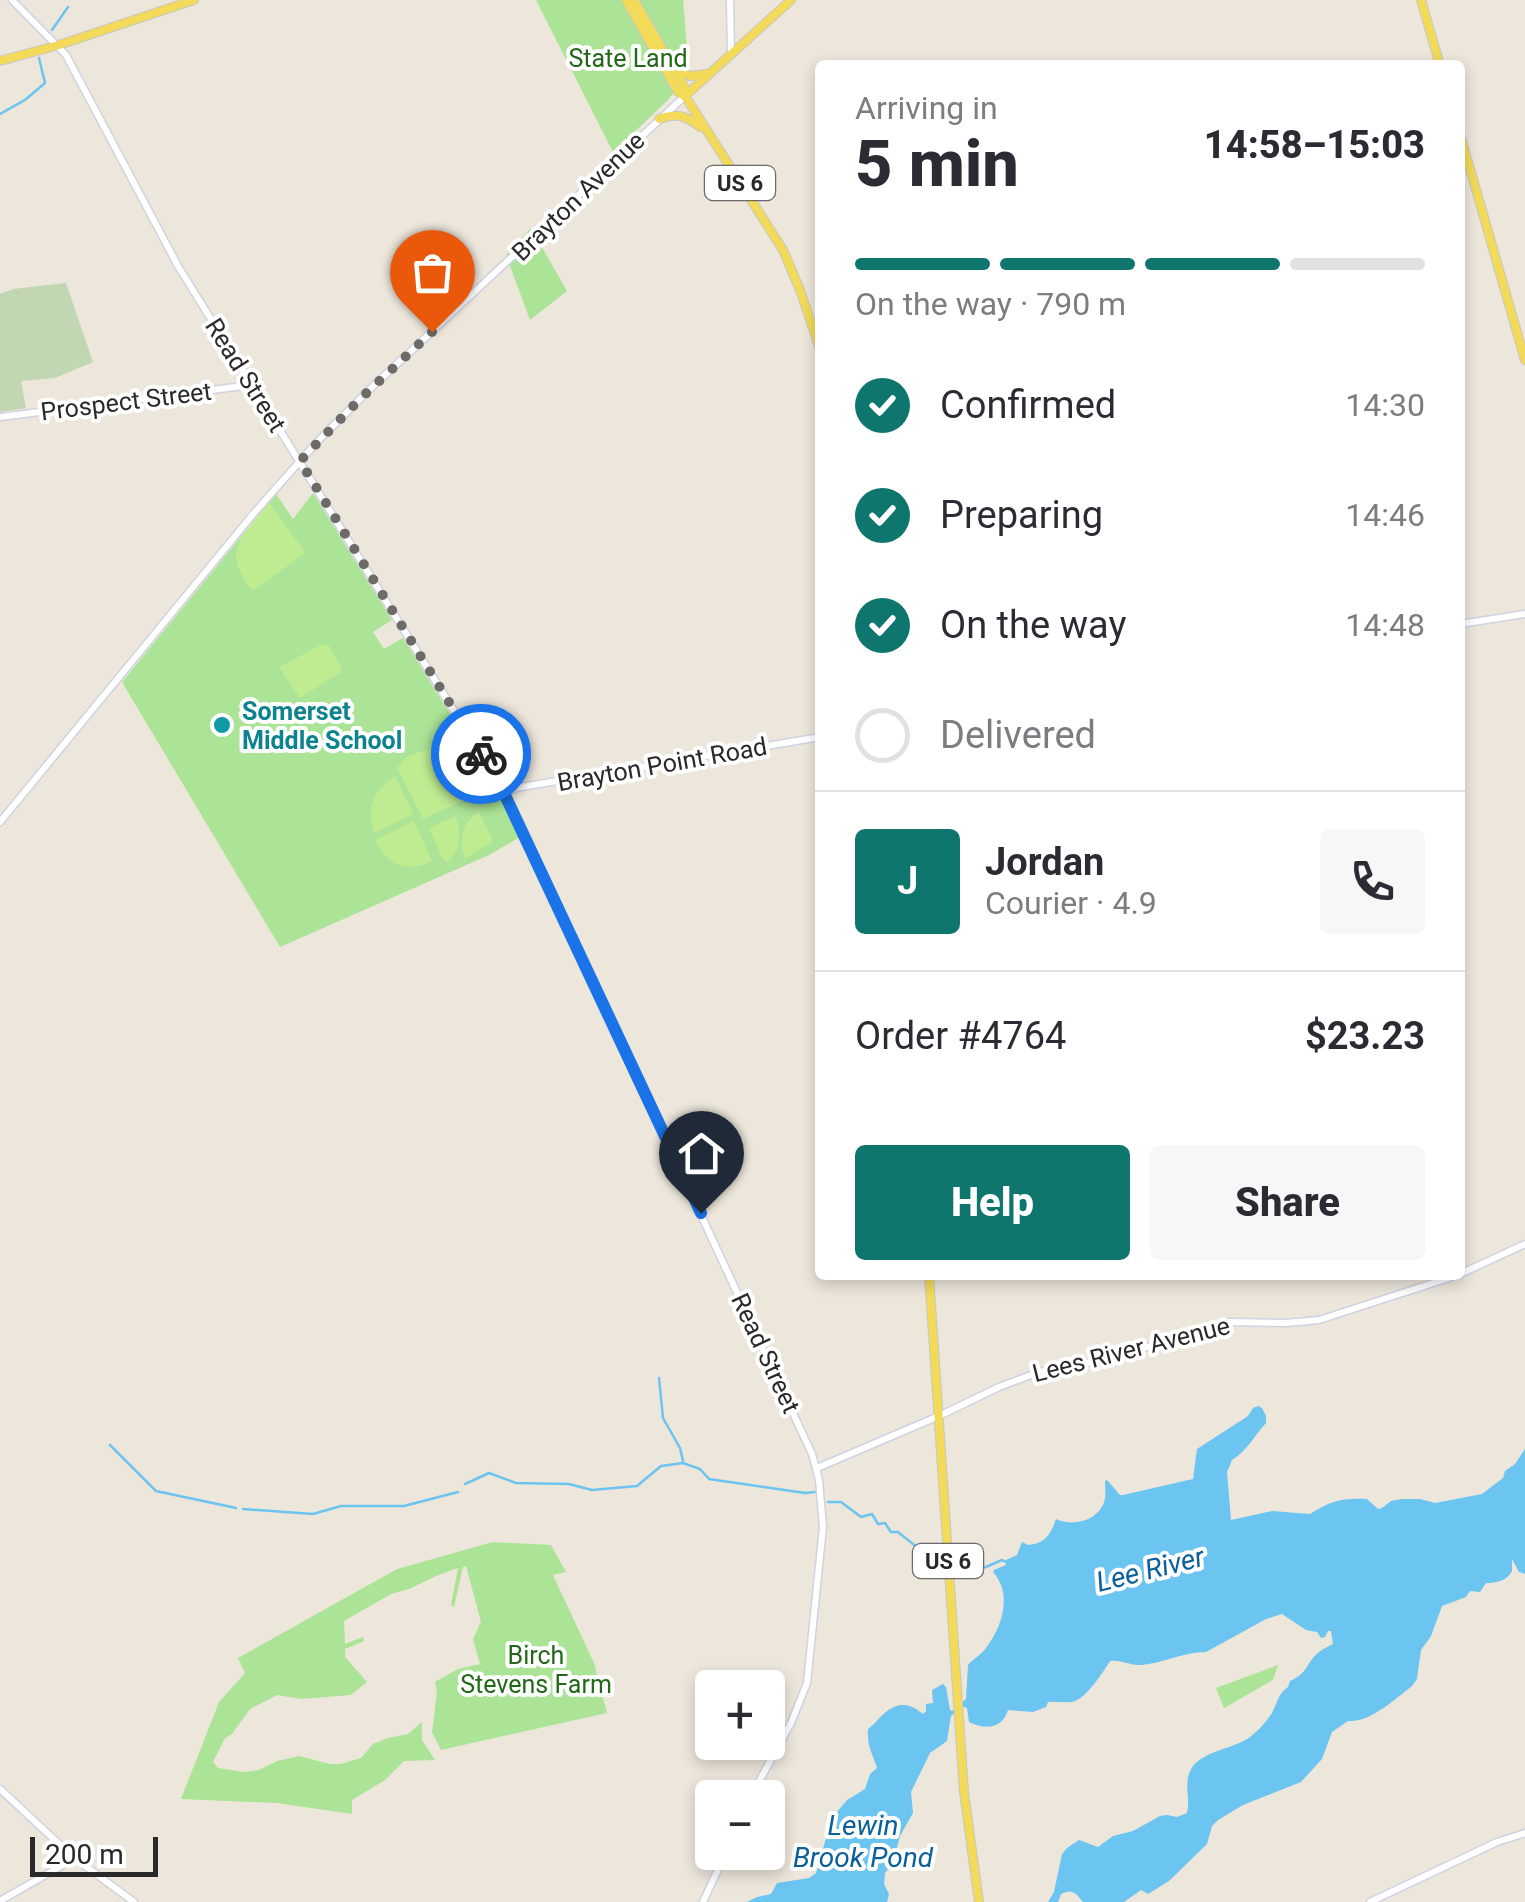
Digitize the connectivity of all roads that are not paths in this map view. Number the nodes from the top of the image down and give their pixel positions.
1 (12, 0) edge
2 (194, 0) edge
3 (626, 0) edge
4 (634, 0) edge
5 (730, 0) edge
6 (791, 0) edge
7 (1422, 0) edge
8 (59, 45) junction
9 (732, 54) junction
10 (0, 60) edge
11 (670, 60) junction
12 (1439, 60) edge
13 (710, 73) junction
14 (685, 96) junction
15 (659, 119) junction
16 (710, 136) junction
17 (1465, 151) edge
18 (815, 335) edge
19 (1525, 360) edge
20 (251, 385) junction
21 (0, 417) edge
22 (300, 461) junction
23 (1525, 614) edge
24 (1465, 623) edge
25 (815, 738) edge
26 (504, 793) junction
27 (0, 822) edge
28 (1525, 1244) edge
29 (1465, 1272) edge
30 (929, 1280) edge
31 (1443, 1280) edge
32 (938, 1416) junction
33 (817, 1468) junction
34 (760, 1780) edge
35 (0, 1790) edge
36 (1525, 1833) edge
37 (73, 1857) junction
38 (717, 1870) edge
39 (0, 1902) edge
40 (134, 1902) edge
41 (703, 1902) edge
42 (980, 1902) edge
43 (1370, 1902) edge

1 - 8 main road, Read Street
2 - 8 main road
3 - 14 main road, US 6
4 - 11 main road, US 6
5 - 9 main road
6 - 9 main road, Brayton Avenue
7 - 12 main road
8 - 10 main road
8 - 20 main road, Read Street
9 - 13 main road, Brayton Avenue
11 - 13 main road
11 - 14 main road, US 6
13 - 14 main road, Brayton Avenue
14 - 15 main road, Brayton Avenue
14 - 16 main road, US 6
15 - 16 main road
15 - 22 main road, Brayton Avenue
16 - 18 main road, US 6
17 - 19 main road
20 - 21 main road, Prospect Street
20 - 22 main road, Read Street
22 - 26 main road, Read Street
22 - 27 main road, Brayton Avenue
23 - 24 main road
25 - 26 main road, Brayton Point Road
26 - 33 main road, Read Street
28 - 29 main road, Lees River Avenue
30 - 32 main road, US 6
31 - 32 main road, Lees River Avenue
32 - 33 main road, Lees River Avenue
32 - 42 main road, US 6
33 - 34 main road, Read Street
35 - 37 main road
36 - 43 main road
37 - 39 main road
37 - 40 main road
38 - 41 main road

